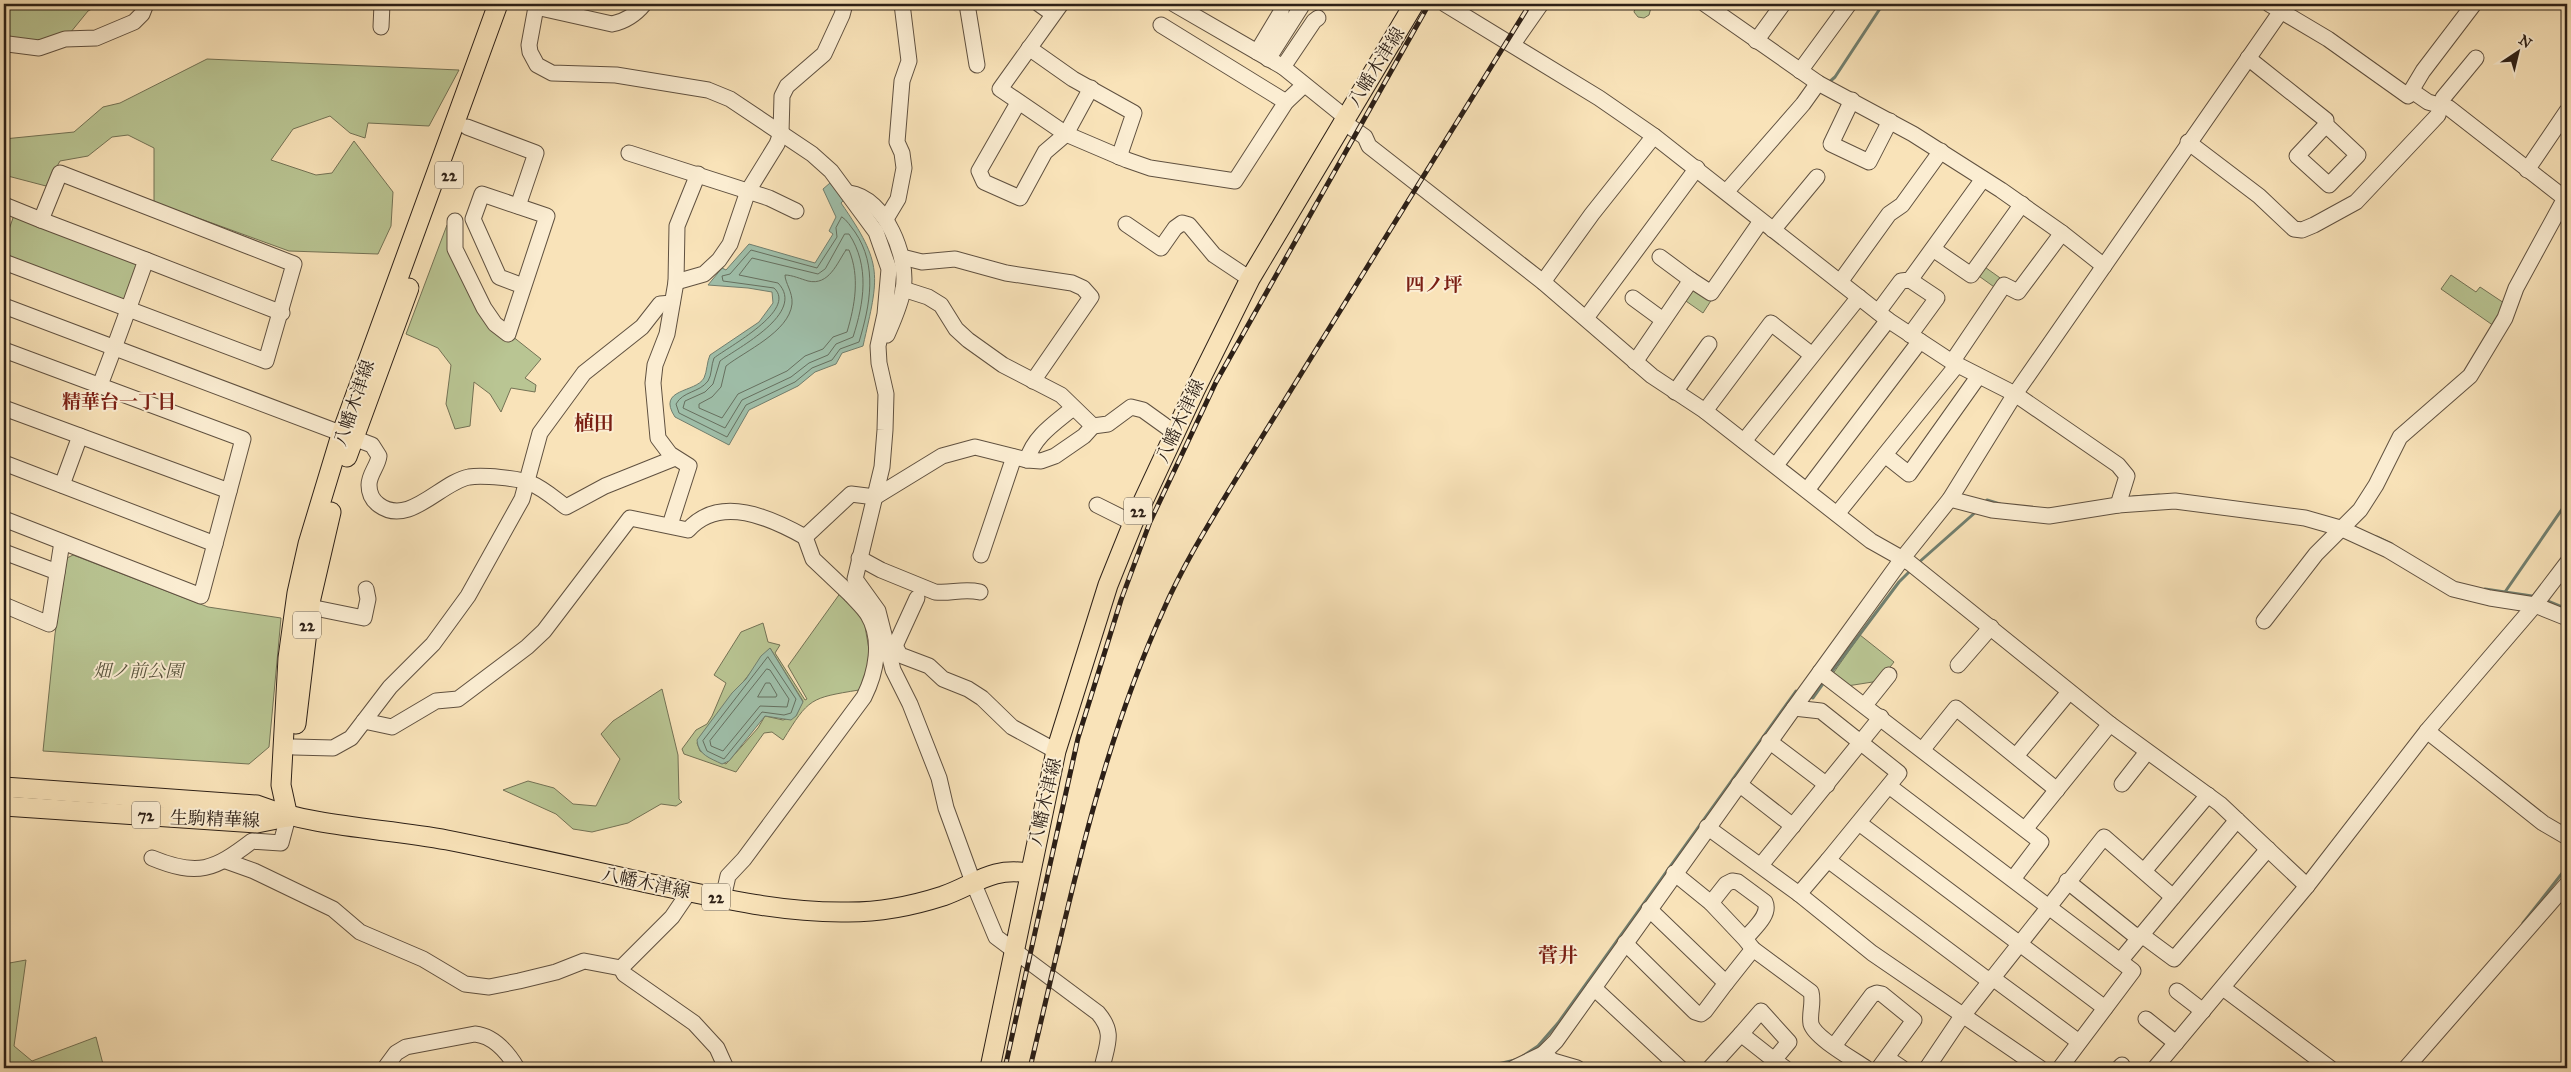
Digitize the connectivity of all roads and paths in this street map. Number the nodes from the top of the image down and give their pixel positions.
1 (146, 4) edge
2 (382, 4) edge
3 (498, 4) edge
4 (511, 4) edge
5 (644, 4) edge
6 (847, 4) edge
7 (902, 4) edge
8 (967, 4) edge
9 (1029, 4) edge
10 (1039, 4) edge
11 (1174, 4) edge
12 (1282, 4) edge
13 (1414, 4) edge
14 (1445, 4) edge
15 (1541, 4) edge
16 (1783, 4) edge
17 (1849, 4) edge
18 (2474, 4) edge
19 (535, 5) edge
20 (1709, 5) edge
21 (2279, 6) edge
22 (1301, 7) dead end
23 (1057, 9) edge
24 (1318, 18) dead end
25 (1161, 25) dead end
26 (381, 27) dead end
27 (1218, 30) junction
28 (1756, 41) junction
29 (1512, 44) junction
30 (4, 46) edge
31 (1029, 48) junction
32 (1204, 50) junction
33 (1262, 55) junction
34 (2248, 58) junction
35 (2476, 58) dead end
36 (977, 65) dead end
37 (1283, 68) junction
38 (1800, 71) junction
39 (1818, 83) junction
40 (1304, 85) junction
41 (1091, 88) junction
42 (2412, 91) junction
43 (1852, 100) junction
44 (1286, 102) junction
45 (1018, 103) junction
46 (2440, 104) junction
47 (2567, 111) edge
48 (1344, 119) junction
49 (1890, 121) junction
50 (2326, 126) dead end
51 (467, 127) junction
52 (781, 133) junction
53 (1066, 134) junction
54 (1654, 136) junction
55 (2188, 142) junction
56 (1941, 151) junction
57 (629, 153) dead end
58 (1119, 157) junction
59 (1696, 168) junction
60 (2527, 170) junction
61 (698, 174) junction
62 (1817, 176) dead end
63 (1983, 179) junction
64 (748, 191) junction
65 (1727, 192) junction
66 (850, 193) junction
67 (2567, 199) edge
68 (2022, 204) junction
69 (4, 206) edge
70 (518, 206) junction
71 (796, 210) dead end
72 (886, 219) junction
73 (41, 220) junction
74 (455, 221) dead end
75 (1126, 224) dead end
76 (1767, 226) junction
77 (2062, 233) junction
78 (1933, 249) junction
79 (902, 257) junction
80 (1660, 257) dead end
81 (146, 260) junction
82 (4, 262) edge
83 (2104, 266) junction
84 (1250, 279) junction
85 (1692, 280) junction
86 (1910, 280) junction
87 (676, 282) junction
88 (1543, 282) junction
89 (1840, 282) junction
90 (523, 286) junction
91 (903, 289) junction
92 (1859, 297) junction
93 (1633, 298) dead end
94 (672, 303) junction
95 (4, 306) edge
96 (128, 308) junction
97 (282, 313) junction
98 (1883, 316) junction
99 (1586, 318) junction
100 (1663, 320) junction
101 (1915, 338) junction
102 (1709, 344) dead end
103 (878, 346) junction
104 (114, 348) junction
105 (4, 350) edge
106 (1812, 355) junction
107 (1635, 362) junction
108 (1954, 364) junction
109 (1978, 377) junction
110 (1034, 381) junction
111 (100, 385) junction
112 (1675, 392) junction
113 (2015, 394) junction
114 (4, 408) edge
115 (1073, 408) junction
116 (1705, 411) junction
117 (1093, 426) junction
118 (1175, 433) junction
119 (80, 436) junction
120 (347, 436) junction
121 (1744, 441) junction
122 (1884, 455) junction
123 (675, 458) junction
124 (1021, 459) junction
125 (4, 462) edge
126 (1776, 465) junction
127 (527, 482) junction
128 (62, 485) junction
129 (1807, 490) junction
130 (230, 491) junction
131 (875, 497) junction
132 (1950, 499) junction
133 (1097, 505) dead end
134 (2118, 505) junction
135 (1838, 514) junction
136 (4, 519) edge
137 (1133, 523) junction
138 (670, 525) junction
139 (2340, 528) junction
140 (806, 536) junction
141 (62, 542) junction
142 (215, 544) junction
143 (4, 552) edge
144 (981, 555) dead end
145 (859, 558) junction
146 (1902, 559) junction
147 (2567, 564) edge
148 (57, 572) junction
149 (366, 589) dead end
150 (856, 591) junction
151 (980, 592) dead end
152 (917, 598) dead end
153 (4, 605) edge
154 (2535, 605) junction
155 (310, 607) junction
156 (2567, 618) edge
157 (2264, 621) dead end
158 (1991, 627) junction
159 (890, 645) junction
160 (1958, 665) dead end
161 (1889, 675) dead end
162 (1825, 676) junction
163 (2069, 692) junction
164 (1865, 705) junction
165 (1794, 708) junction
166 (1881, 717) junction
167 (364, 722) junction
168 (2110, 724) junction
169 (2427, 731) junction
170 (1769, 741) junction
171 (1860, 742) junction
172 (294, 747) junction
173 (1923, 749) junction
174 (1056, 751) junction
175 (2147, 752) junction
176 (2016, 756) junction
177 (1739, 784) junction
178 (2122, 784) dead end
179 (1826, 785) junction
180 (1889, 786) junction
181 (4, 787) edge
182 (2057, 790) junction
183 (2208, 795) junction
184 (4, 806) edge
185 (288, 817) junction
186 (2237, 820) junction
187 (1859, 823) junction
188 (1793, 826) junction
189 (1707, 827) junction
190 (2026, 828) junction
191 (2567, 837) edge
192 (2268, 849) junction
193 (152, 858) dead end
194 (1828, 860) junction
195 (226, 862) junction
196 (1761, 865) junction
197 (2144, 871) junction
198 (1029, 873) junction
199 (1674, 874) junction
200 (2012, 879) junction
201 (2068, 881) junction
202 (973, 882) junction
203 (2567, 884) edge
204 (2307, 886) junction
205 (689, 892) junction
206 (1799, 894) junction
207 (2173, 897) junction
208 (723, 898) junction
209 (1711, 903) junction
210 (2047, 906) junction
211 (1649, 909) junction
212 (2140, 936) junction
213 (1625, 943) junction
214 (2018, 943) junction
215 (1749, 944) junction
216 (1013, 952) junction
217 (2120, 961) junction
218 (621, 968) junction
219 (1991, 979) junction
220 (1726, 983) junction
221 (1594, 988) junction
222 (2223, 988) junction
223 (2177, 991) dead end
224 (2105, 1008) junction
225 (2203, 1011) junction
226 (1963, 1016) junction
227 (2146, 1019) dead end
228 (1741, 1034) junction
229 (2079, 1042) junction
230 (2176, 1043) junction
231 (1834, 1046) junction
232 (1543, 1054) junction
233 (1883, 1063) edge
234 (1780, 1064) edge
235 (384, 1068) edge
236 (517, 1068) edge
237 (726, 1068) edge
238 (990, 1068) edge
239 (1102, 1068) edge
240 (1514, 1068) edge
241 (1577, 1068) edge
242 (1680, 1068) edge
243 (1710, 1068) edge
244 (1866, 1068) edge
245 (1902, 1068) edge
246 (1928, 1068) edge
247 (2040, 1068) edge
248 (2060, 1068) edge
249 (2155, 1068) edge
250 (2330, 1068) edge
251 (2406, 1068) edge

1 - 30 street
2 - 26 street
3 - 120 main road, 八幡木津線 / 22
4 - 51 main road, 八幡木津線 / 22
5 - 19 street
6 - 52 street
7 - 72 street
8 - 36 street
9 - 10 street
10 - 23 street
11 - 27 street
12 - 33 street
13 - 48 main road, 八幡木津線 / 22
14 - 29 street
15 - 29 street
16 - 28 street
17 - 38 street
18 - 42 street
19 - 52 street
20 - 28 street
21 - 34 street
21 - 42 street
22 - 33 street
23 - 31 street
24 - 37 street
25 - 32 street
27 - 32 street
27 - 33 street
28 - 38 street
29 - 54 street
31 - 41 street
31 - 45 street
32 - 44 street
33 - 37 street
34 - 50 street
34 - 55 street
35 - 46 street
37 - 40 street
38 - 39 street
39 - 43 street
39 - 65 street
40 - 44 street
40 - 48 street
41 - 53 street
41 - 58 street
42 - 46 street
43 - 49 street
43 - 49 street
44 - 58 street
45 - 53 street
45 - 53 street
46 - 55 street
46 - 60 street
47 - 60 street
48 - 84 main road, 八幡木津線 / 22
48 - 88 street
49 - 56 street
51 - 70 street
51 - 120 main road, 八幡木津線 / 22
52 - 64 street
52 - 66 street
53 - 58 street
54 - 59 street
54 - 88 street
55 - 83 street
56 - 63 street
56 - 89 street
57 - 61 street
59 - 65 street
59 - 99 street
60 - 67 street
61 - 64 street
61 - 87 street
62 - 76 street
63 - 68 street
63 - 78 street
64 - 71 street
64 - 87 street
65 - 76 street
66 - 72 street
66 - 103 street
67 - 139 street
68 - 77 street
68 - 78 street
69 - 73 street
70 - 90 street
70 - 90 street
72 - 79 street
73 - 81 street
73 - 97 street
74 - 90 street
75 - 84 street
76 - 85 street
76 - 89 street
77 - 83 street
77 - 108 street
78 - 86 street
79 - 91 street
79 - 110 street
80 - 85 street
81 - 96 street
81 - 97 street
82 - 96 street
83 - 113 street
84 - 118 main road, 八幡木津線 / 22
85 - 100 street
86 - 98 street
86 - 101 street
87 - 94 street
88 - 99 street
89 - 92 street
91 - 103 street
91 - 110 street
92 - 98 street
92 - 106 street
93 - 100 street
94 - 123 street
94 - 127 street
95 - 104 street
96 - 97 street
96 - 104 street
98 - 101 street
98 - 126 street
99 - 107 street
100 - 107 street
101 - 108 street
101 - 129 street
102 - 112 street
103 - 131 street
104 - 111 street
104 - 120 street
105 - 111 street
106 - 116 street
106 - 121 street
107 - 112 street
108 - 109 street
108 - 122 street
109 - 113 street
109 - 122 street
110 - 115 street
111 - 130 street
112 - 116 street
113 - 132 street
113 - 134 street
114 - 119 street
115 - 117 street
115 - 124 street
116 - 121 street
117 - 118 street
117 - 124 street
118 - 137 main road, 八幡木津線 / 22
119 - 128 street
119 - 130 street
120 - 127 street
120 - 155 main road, 八幡木津線 / 22
120 - 185 main road, 八幡木津線 / 22
121 - 126 street
122 - 135 street
123 - 127 street
123 - 138 street
124 - 131 street
124 - 144 street
125 - 128 street
126 - 129 street
127 - 167 street
128 - 142 street
129 - 135 street
130 - 142 street
131 - 140 street
131 - 145 street
132 - 134 street
132 - 146 street
133 - 137 street
134 - 139 street
135 - 146 street
136 - 141 street
137 - 174 main road, 八幡木津線 / 22
138 - 140 street
138 - 167 street
139 - 154 street
139 - 157 street
140 - 150 street
141 - 142 street
141 - 148 street
143 - 148 street
145 - 150 street
145 - 151 street
146 - 158 street
146 - 162 street
147 - 154 street
148 - 153 street
149 - 155 street
150 - 159 street
150 - 208 street
152 - 159 street
154 - 156 street
154 - 169 street
155 - 172 main road, 八幡木津線 / 22
158 - 160 street
158 - 163 street
159 - 174 street
159 - 202 street
161 - 164 street
162 - 164 street
162 - 165 street
163 - 168 street
163 - 176 street
164 - 166 street
165 - 170 street
165 - 171 street
166 - 171 street
166 - 173 street
167 - 172 street
168 - 175 street
168 - 182 street
169 - 191 street
169 - 204 street
170 - 177 street
170 - 179 street
171 - 179 street
171 - 180 street
172 - 185 main road, 八幡木津線 / 22
173 - 176 street
173 - 190 street
174 - 198 main road, 八幡木津線 / 22
175 - 178 street
175 - 183 street
176 - 182 street
177 - 188 street
177 - 189 street
179 - 188 street
180 - 187 street
180 - 200 street
181 - 185 main road, 生駒精華線 / 72
182 - 190 street
183 - 186 street
183 - 197 street
184 - 185 main road, 生駒精華線 / 72
185 - 195 street
185 - 205 main road, 八幡木津線 / 22
186 - 192 street
186 - 207 street
187 - 194 street
187 - 214 street
188 - 196 street
189 - 196 street
189 - 199 street
190 - 200 street
192 - 204 street
192 - 212 street
193 - 195 street
194 - 206 street
194 - 219 street
195 - 218 street
196 - 206 street
197 - 201 street
197 - 207 street
198 - 202 main road, 八幡木津線 / 22
198 - 216 main road, 八幡木津線 / 22
199 - 209 street
199 - 211 street
200 - 210 street
201 - 210 street
201 - 212 street
202 - 208 main road, 八幡木津線 / 22
202 - 216 street
203 - 251 street
204 - 222 street
205 - 208 main road, 八幡木津線 / 22
205 - 218 street
206 - 226 street
207 - 212 street
209 - 215 street
209 - 215 street
210 - 214 street
210 - 217 street
211 - 213 street
211 - 220 street
212 - 217 street
213 - 220 street
213 - 221 street
214 - 219 street
214 - 224 street
215 - 220 street
215 - 231 street
216 - 238 main road, 八幡木津線 / 22
216 - 239 street
217 - 224 street
218 - 237 street
219 - 226 street
219 - 229 street
221 - 232 street
221 - 242 street
222 - 225 street
222 - 250 street
223 - 225 street
224 - 229 street
225 - 230 street
226 - 246 street
226 - 247 street
227 - 230 street
228 - 234 street
228 - 234 street
228 - 243 street
229 - 248 street
230 - 249 street
231 - 233 street
231 - 244 street
232 - 240 street
232 - 241 street
233 - 245 street
235 - 236 street

